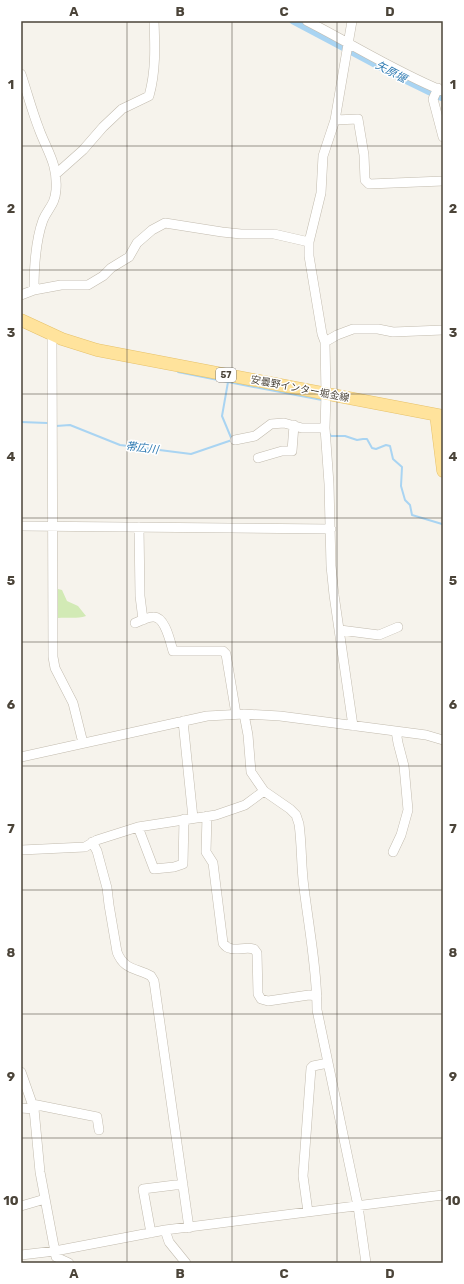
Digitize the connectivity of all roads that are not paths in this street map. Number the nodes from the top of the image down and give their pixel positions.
1 (154, 21) edge
2 (307, 21) edge
3 (352, 21) edge
4 (349, 43) junction
5 (21, 74) edge
6 (440, 90) edge
7 (335, 120) junction
8 (443, 137) edge
9 (56, 174) junction
10 (443, 181) edge
11 (309, 242) junction
12 (34, 290) junction
13 (21, 295) edge
14 (21, 320) edge
15 (443, 330) edge
16 (52, 336) junction
17 (325, 342) junction
18 (326, 394) junction
19 (439, 416) edge
20 (294, 425) junction
21 (325, 428) junction
22 (235, 440) dead end
23 (258, 458) dead end
24 (443, 471) edge
25 (21, 526) edge
26 (52, 526) junction
27 (139, 527) junction
28 (331, 529) junction
29 (398, 628) dead end
30 (340, 630) junction
31 (240, 714) junction
32 (184, 721) junction
33 (353, 726) junction
34 (396, 731) junction
35 (443, 740) edge
36 (83, 743) junction
37 (21, 757) edge
38 (264, 791) junction
39 (207, 816) junction
40 (189, 819) junction
41 (138, 827) junction
42 (92, 842) junction
43 (21, 850) edge
44 (393, 852) dead end
45 (317, 996) junction
46 (328, 1063) junction
47 (21, 1072) edge
48 (33, 1106) junction
49 (21, 1108) edge
50 (99, 1130) dead end
51 (183, 1184) junction
52 (443, 1195) edge
53 (45, 1199) junction
54 (21, 1206) edge
55 (358, 1206) junction
56 (308, 1212) junction
57 (189, 1228) junction
58 (165, 1230) junction
59 (151, 1233) junction
60 (55, 1251) junction
61 (21, 1255) edge
62 (69, 1263) edge
63 (186, 1263) edge
64 (366, 1263) edge

1 - 9 street
2 - 4 street
3 - 4 street
4 - 6 street
4 - 7 street
5 - 9 street
6 - 8 street
7 - 10 street
7 - 11 street
9 - 12 street
11 - 12 street
11 - 17 street
12 - 13 street
14 - 16 main road, 安曇野インター堀金線 / 57
15 - 17 street
16 - 18 main road, 安曇野インター堀金線 / 57
16 - 26 street
17 - 18 street
18 - 19 main road, 安曇野インター堀金線 / 57
18 - 21 street
19 - 24 main road
20 - 21 street
20 - 22 street
20 - 23 street
21 - 28 street
25 - 26 street
26 - 27 street
26 - 36 street
27 - 28 street
27 - 31 street
28 - 30 street
29 - 30 street
30 - 33 street
31 - 32 street
31 - 33 street
31 - 38 street
32 - 36 street
32 - 40 street
33 - 34 street
34 - 35 street
34 - 44 street
36 - 37 street
38 - 39 street
38 - 45 street
39 - 40 street
39 - 45 street
40 - 41 street
40 - 41 street
41 - 42 street
42 - 43 street
42 - 51 street
45 - 46 street
46 - 55 street
46 - 56 street
47 - 48 street
48 - 49 street
48 - 50 street
48 - 53 street
51 - 57 street
51 - 59 street
52 - 55 street
53 - 54 street
53 - 60 street
55 - 56 street
55 - 64 street
56 - 57 street
57 - 58 street
58 - 59 street
58 - 63 street
59 - 60 street
60 - 61 street
60 - 62 street

